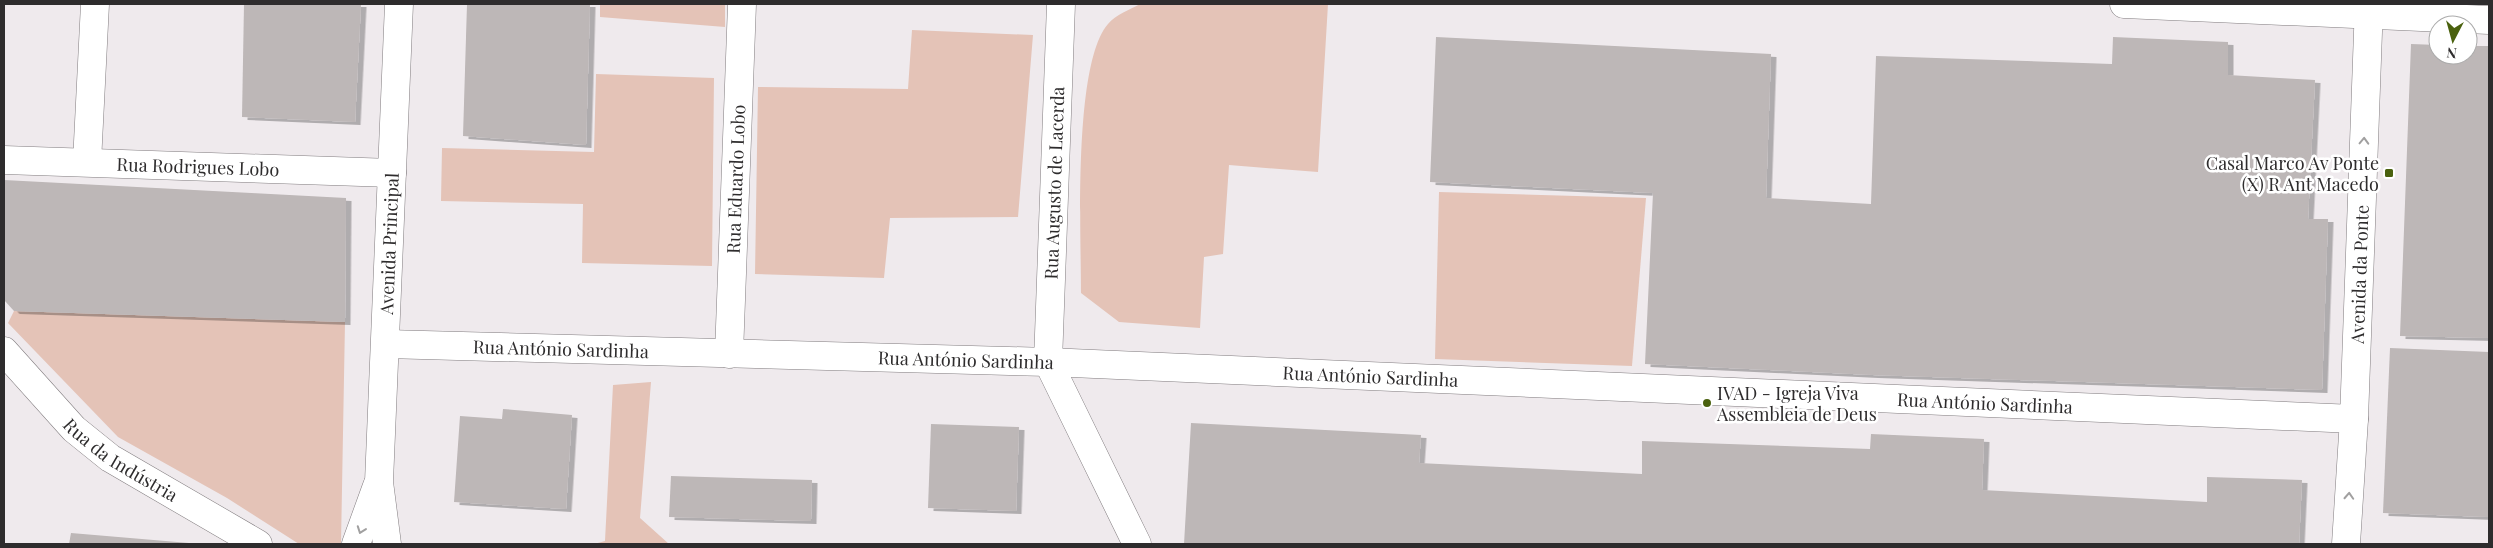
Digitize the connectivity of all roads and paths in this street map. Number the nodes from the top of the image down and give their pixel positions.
1 (95, 4) edge
2 (399, 4) edge
3 (742, 4) edge
4 (1061, 4) edge
5 (2124, 4) edge
6 (2369, 9) edge
7 (2489, 20) edge
8 (4, 160) edge
9 (87, 162) junction
10 (392, 173) junction
11 (386, 344) junction
12 (4, 351) edge
13 (729, 354) junction
14 (1048, 362) junction
15 (2354, 419) junction
16 (379, 482) junction
17 (258, 544) edge
18 (356, 544) edge
19 (387, 544) edge
20 (1137, 544) edge
21 (2346, 544) edge

1 - 9 street
2 - 10 street, Avenida Principal
3 - 13 street, Rua Eduardo Lobo
4 - 14 street, Rua Augusto de Lacerda
5 - 6 street
6 - 7 street
15 -> 6 street, Avenida da Ponte
8 - 9 street, Rua Rodrigues Lobo
9 - 10 street, Rua Rodrigues Lobo
10 - 11 street, Avenida Principal
11 - 13 street, Rua António Sardinha
11 - 16 street, Avenida Principal
12 - 17 street, Rua da Indústria
13 - 14 street, Rua António Sardinha
14 - 15 street, Rua António Sardinha
14 - 20 street
21 -> 15 street, Avenida da Ponte
16 -> 18 street, Avenida Principal
16 - 19 street, Avenida Principal

